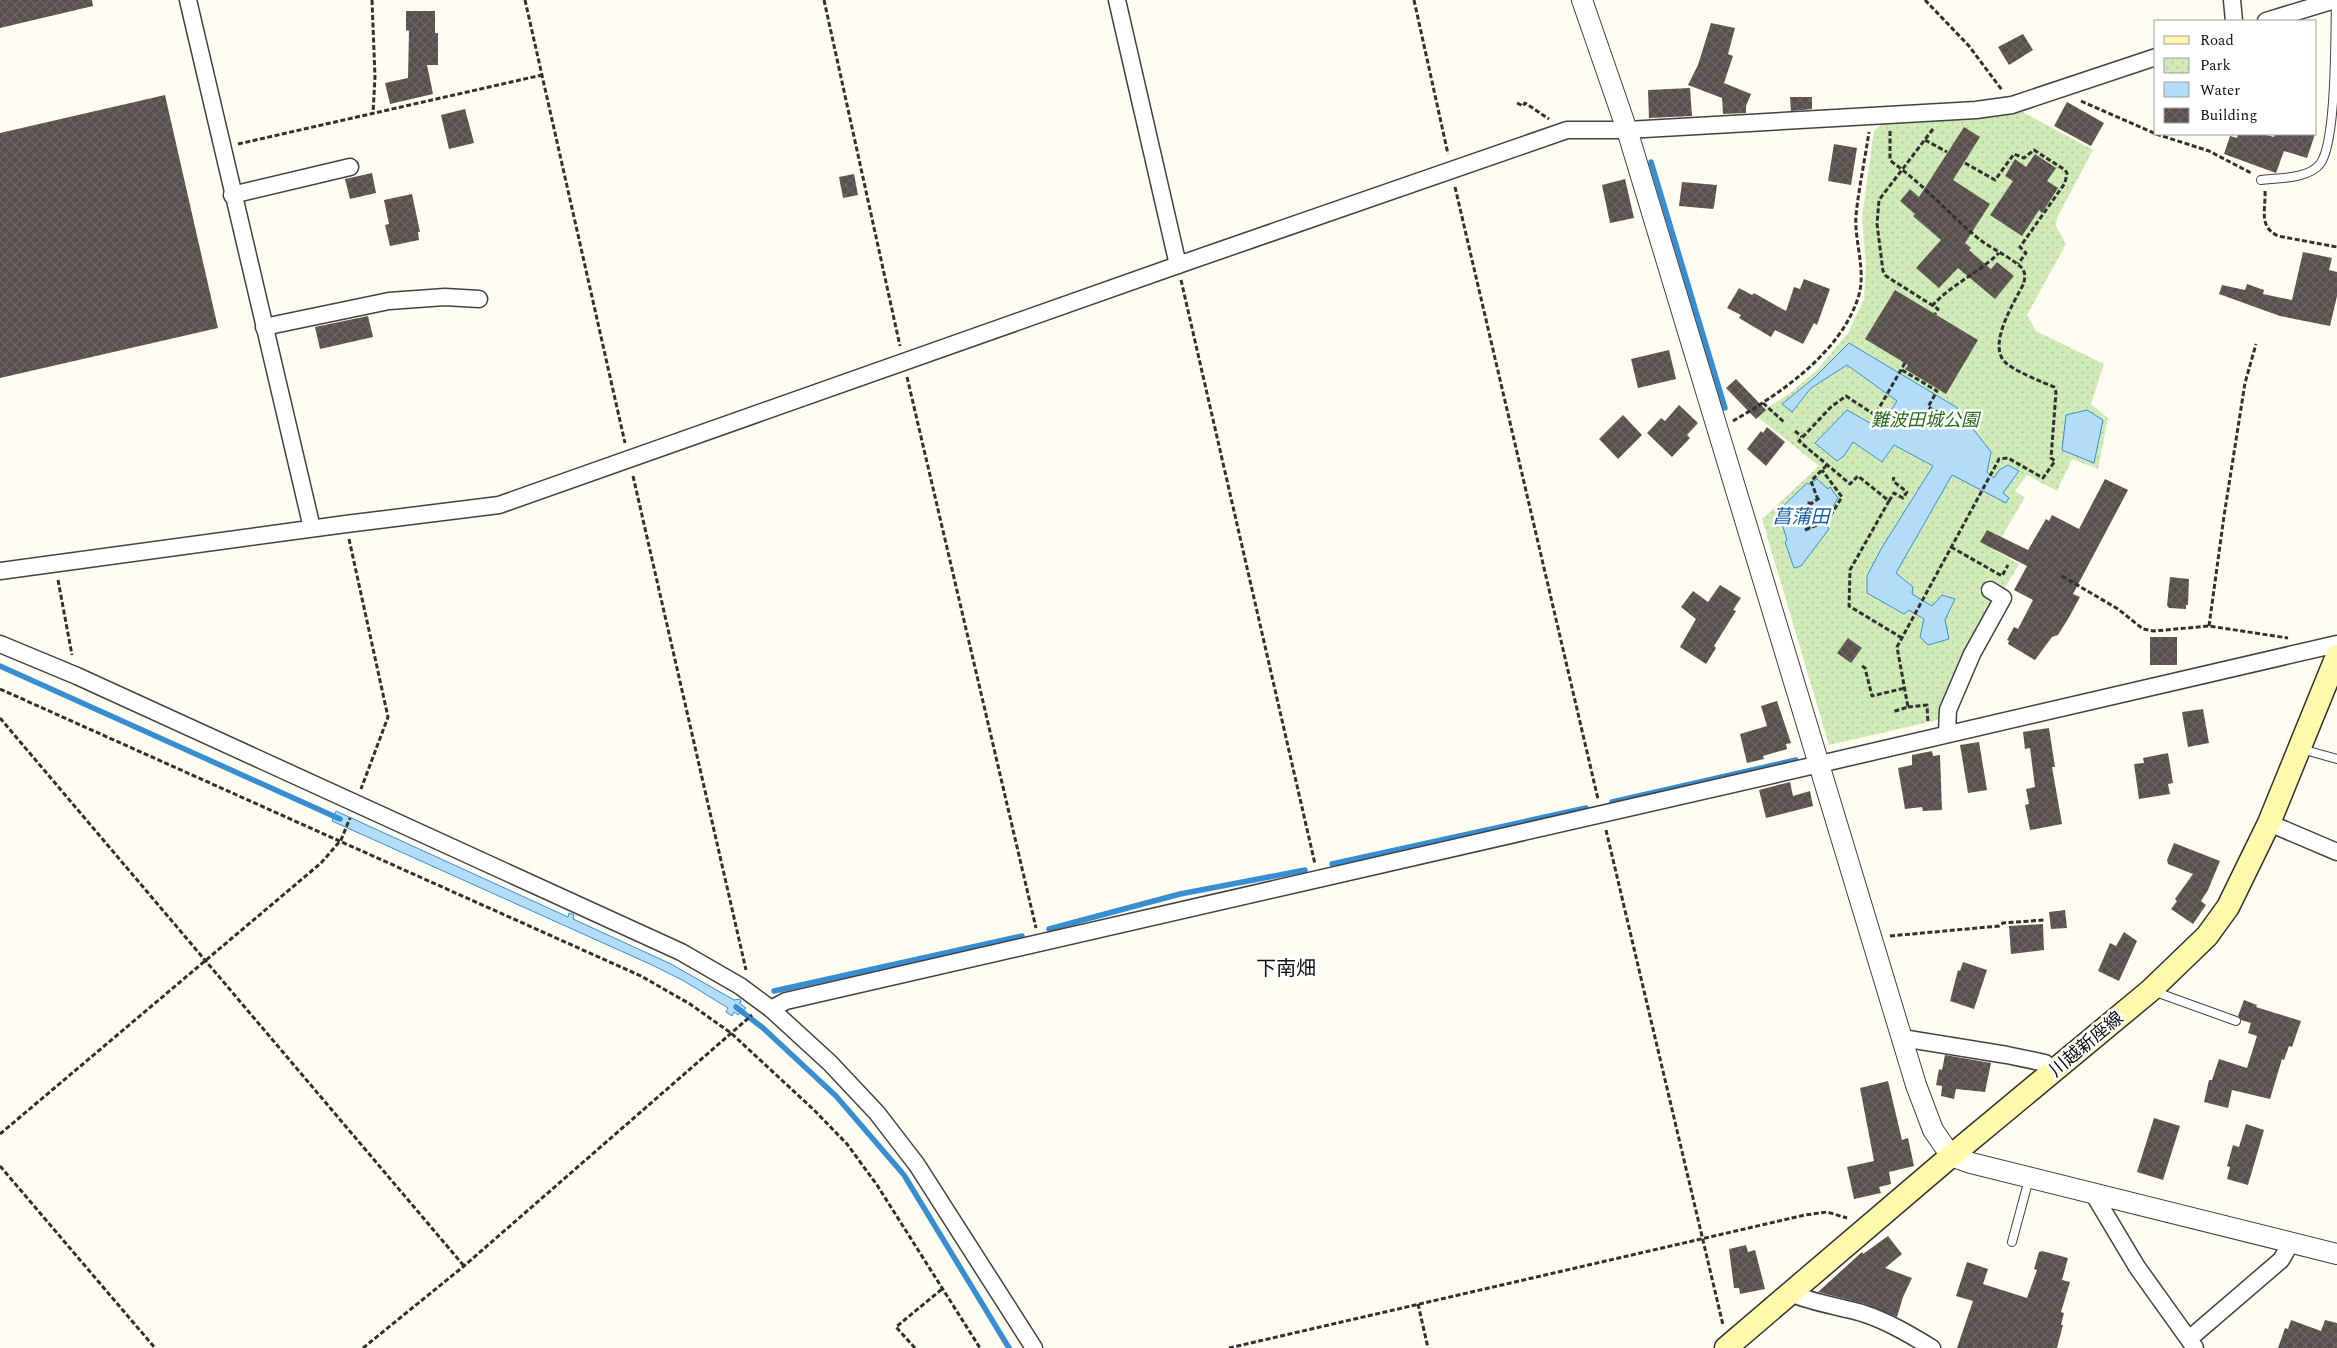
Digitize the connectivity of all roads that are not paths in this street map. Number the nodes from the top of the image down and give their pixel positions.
1 (188, 0) edge
2 (1117, 0) edge
3 (1582, 0) edge
4 (2232, 0) edge
5 (2335, 0) edge
6 (2234, 20) edge
7 (2269, 20) edge
8 (2154, 57) edge
9 (1626, 130) junction
10 (350, 167) dead end
11 (2262, 180) road end
12 (232, 195) junction
13 (1178, 265) junction
14 (479, 299) dead end
15 (264, 328) junction
16 (312, 528) junction
17 (0, 572) edge
18 (1990, 590) dead end
19 (0, 644) edge
20 (2337, 644) edge
21 (2337, 656) edge
22 (1947, 733) junction
23 (2299, 748) junction
24 (2337, 758) edge
25 (1820, 764) junction
26 (2269, 823) junction
27 (2337, 852) edge
28 (2151, 990) junction
29 (768, 1006) junction
30 (2236, 1021) dead end
31 (1902, 1038) junction
32 (2055, 1070) junction
33 (1951, 1156) junction
34 (2030, 1178) junction
35 (2094, 1195) junction
36 (2012, 1242) dead end
37 (2291, 1243) junction
38 (2337, 1254) edge
39 (1790, 1293) junction
40 (2192, 1343) edge
41 (1729, 1346) edge
42 (1034, 1348) edge
43 (1932, 1348) edge

1 - 12 street
2 - 13 street
3 - 9 street
4 - 6 street
5 - 7 street
5 - 11 lane
8 - 9 street
9 - 13 street
9 - 25 street
10 - 12 street
12 - 15 street
13 - 16 street
14 - 15 street
15 - 16 street
16 - 17 street
18 - 22 street
19 - 29 street
20 - 22 street
21 - 23 main road, 川越新座線
22 - 25 street
23 - 24 lane
23 - 26 main road, 川越新座線
25 - 29 street
25 - 31 street
26 - 27 street
26 - 28 main road, 川越新座線
28 - 30 lane
28 - 32 main road, 川越新座線
29 - 42 street
31 - 32 street
31 - 33 street
32 - 33 main road, 川越新座線
33 - 34 street
33 - 39 main road, 川越新座線
34 - 35 street
34 - 36 lane
35 - 37 street
35 - 40 street
37 - 38 street
37 - 40 street
39 - 41 main road, 川越新座線
39 - 43 street

